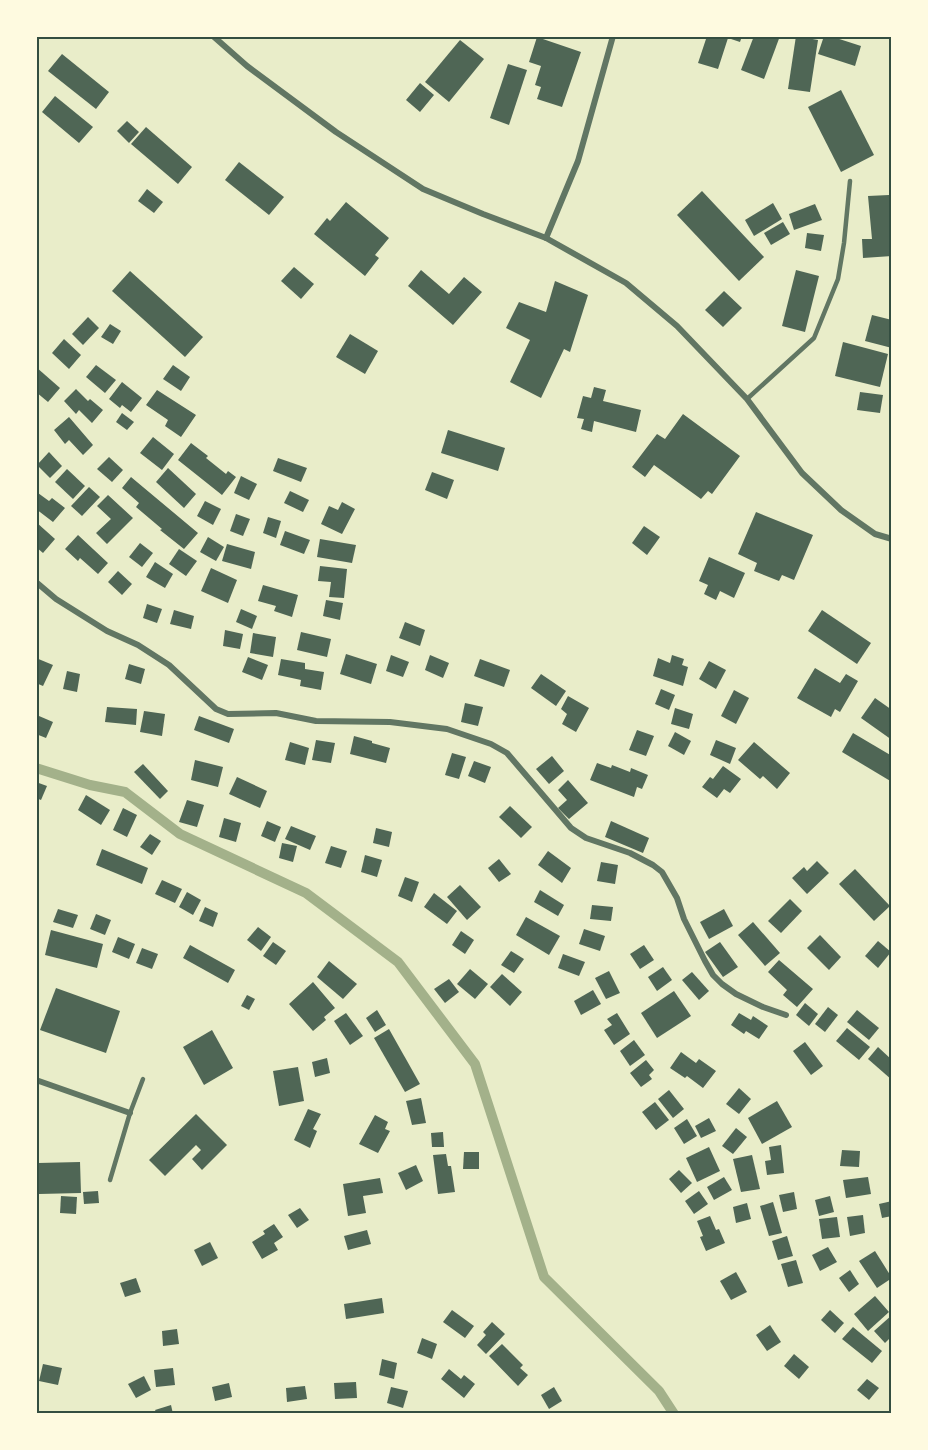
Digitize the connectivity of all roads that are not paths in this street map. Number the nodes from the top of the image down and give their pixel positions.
1 (213, 36) edge
2 (613, 36) edge
3 (850, 181) dead end
4 (546, 238) junction
5 (747, 399) junction
6 (892, 540) edge
7 (36, 582) edge
8 (786, 1015) dead end
9 (143, 1079) dead end
10 (36, 1080) edge
11 (130, 1113) junction
12 (110, 1180) dead end

1 - 4 street
2 - 4 street
3 - 5 lane
4 - 5 street
5 - 6 street
7 - 8 street
9 - 11 lane
10 - 11 street
11 - 12 lane

